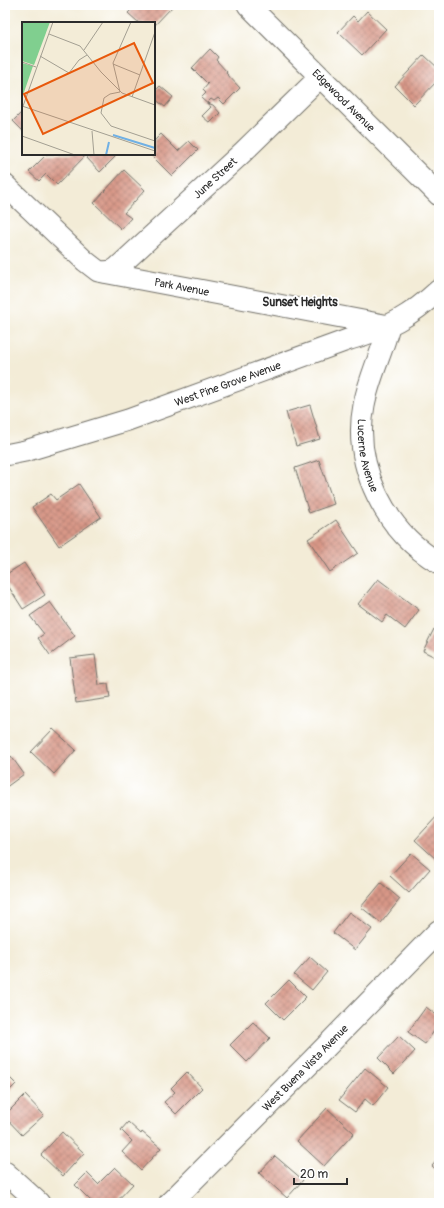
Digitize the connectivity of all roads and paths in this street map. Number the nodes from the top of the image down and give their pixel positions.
1 (248, 5) edge
2 (320, 77) junction
3 (5, 185) edge
4 (439, 195) edge
5 (104, 272) junction
6 (439, 290) edge
7 (389, 326) junction
8 (5, 455) edge
9 (439, 563) edge
10 (439, 931) edge
11 (5, 1172) edge
12 (39, 1203) edge
13 (170, 1203) edge

1 - 2 street, Edgewood Avenue
2 - 4 street, Edgewood Avenue
2 - 5 street, June Street
3 - 5 street, Park Avenue
5 - 7 street, Park Avenue
6 - 7 street, West Pine Grove Avenue
7 - 8 street, West Pine Grove Avenue
7 - 9 street, Lucerne Avenue
10 - 13 street, West Buena Vista Avenue
11 - 12 street

